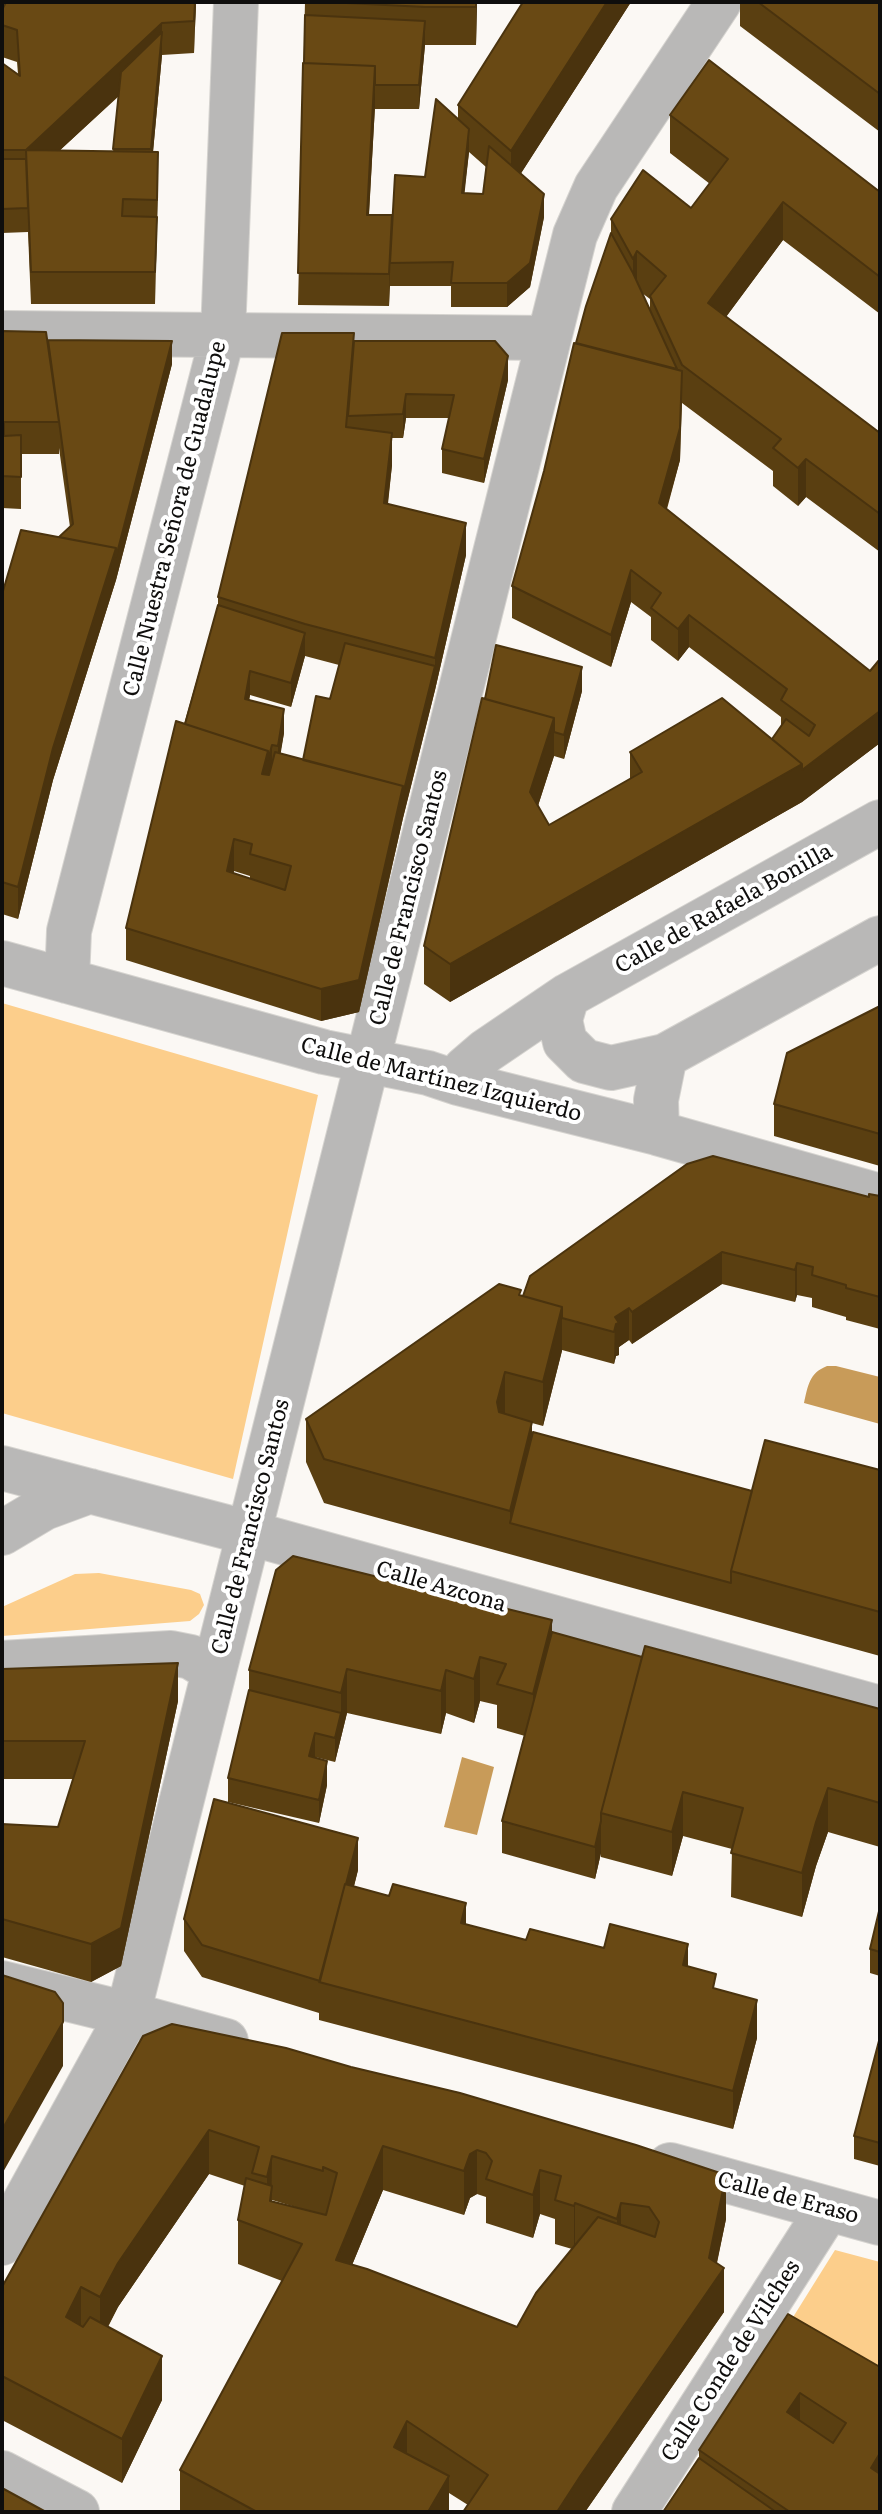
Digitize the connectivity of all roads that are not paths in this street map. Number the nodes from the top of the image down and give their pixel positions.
1 (236, 2) edge
2 (719, 2) edge
3 (2, 333) edge
4 (223, 334) junction
5 (549, 338) junction
6 (880, 822) edge
7 (880, 938) edge
8 (2, 963) edge
9 (67, 981) junction
10 (567, 996) junction
11 (665, 1056) junction
12 (368, 1061) junction
13 (458, 1083) junction
14 (657, 1133) junction
15 (880, 1196) edge
16 (2, 1468) edge
17 (90, 1491) junction
18 (2, 1533) edge
19 (249, 1533) junction
20 (2, 1663) edge
21 (214, 1671) junction
22 (880, 1708) edge
23 (2, 1983) edge
24 (128, 2014) junction
25 (265, 2052) edge
26 (630, 2154) edge
27 (828, 2209) junction
28 (880, 2223) edge
29 (2, 2243) edge
30 (2, 2473) edge
31 (77, 2512) edge
32 (634, 2512) edge

1 - 4 street, Calle Nuestra Señora de Guadalupe
2 - 5 street, Calle de Francisco Santos
3 - 4 street
4 - 5 street
4 - 9 street, Calle Nuestra Señora de Guadalupe
5 - 12 street, Calle de Francisco Santos
6 - 10 street, Calle de Rafaela Bonilla
7 - 11 street
8 - 9 street, Calle de Martínez Izquierdo
9 - 12 street, Calle de Martínez Izquierdo
10 - 11 street
10 - 13 street, Calle de Rafaela Bonilla
11 - 14 street
12 - 13 street, Calle de Martínez Izquierdo
12 - 19 street, Calle de Francisco Santos
13 - 14 street, Calle de Martínez Izquierdo
14 - 15 street, Calle de Martínez Izquierdo
16 - 17 street, Calle Azcona
17 - 18 street
17 - 19 street, Calle Azcona
19 - 21 street, Calle de Francisco Santos
19 - 22 street, Calle Azcona
20 - 21 street
21 - 24 street, Calle de Francisco Santos
23 - 24 street
24 - 25 street
24 - 29 street, Calle de Francisco Santos
26 - 27 street, Calle de Eraso
27 - 28 street, Calle de Eraso
27 - 32 street, Calle Conde de Vilches
30 - 31 street

